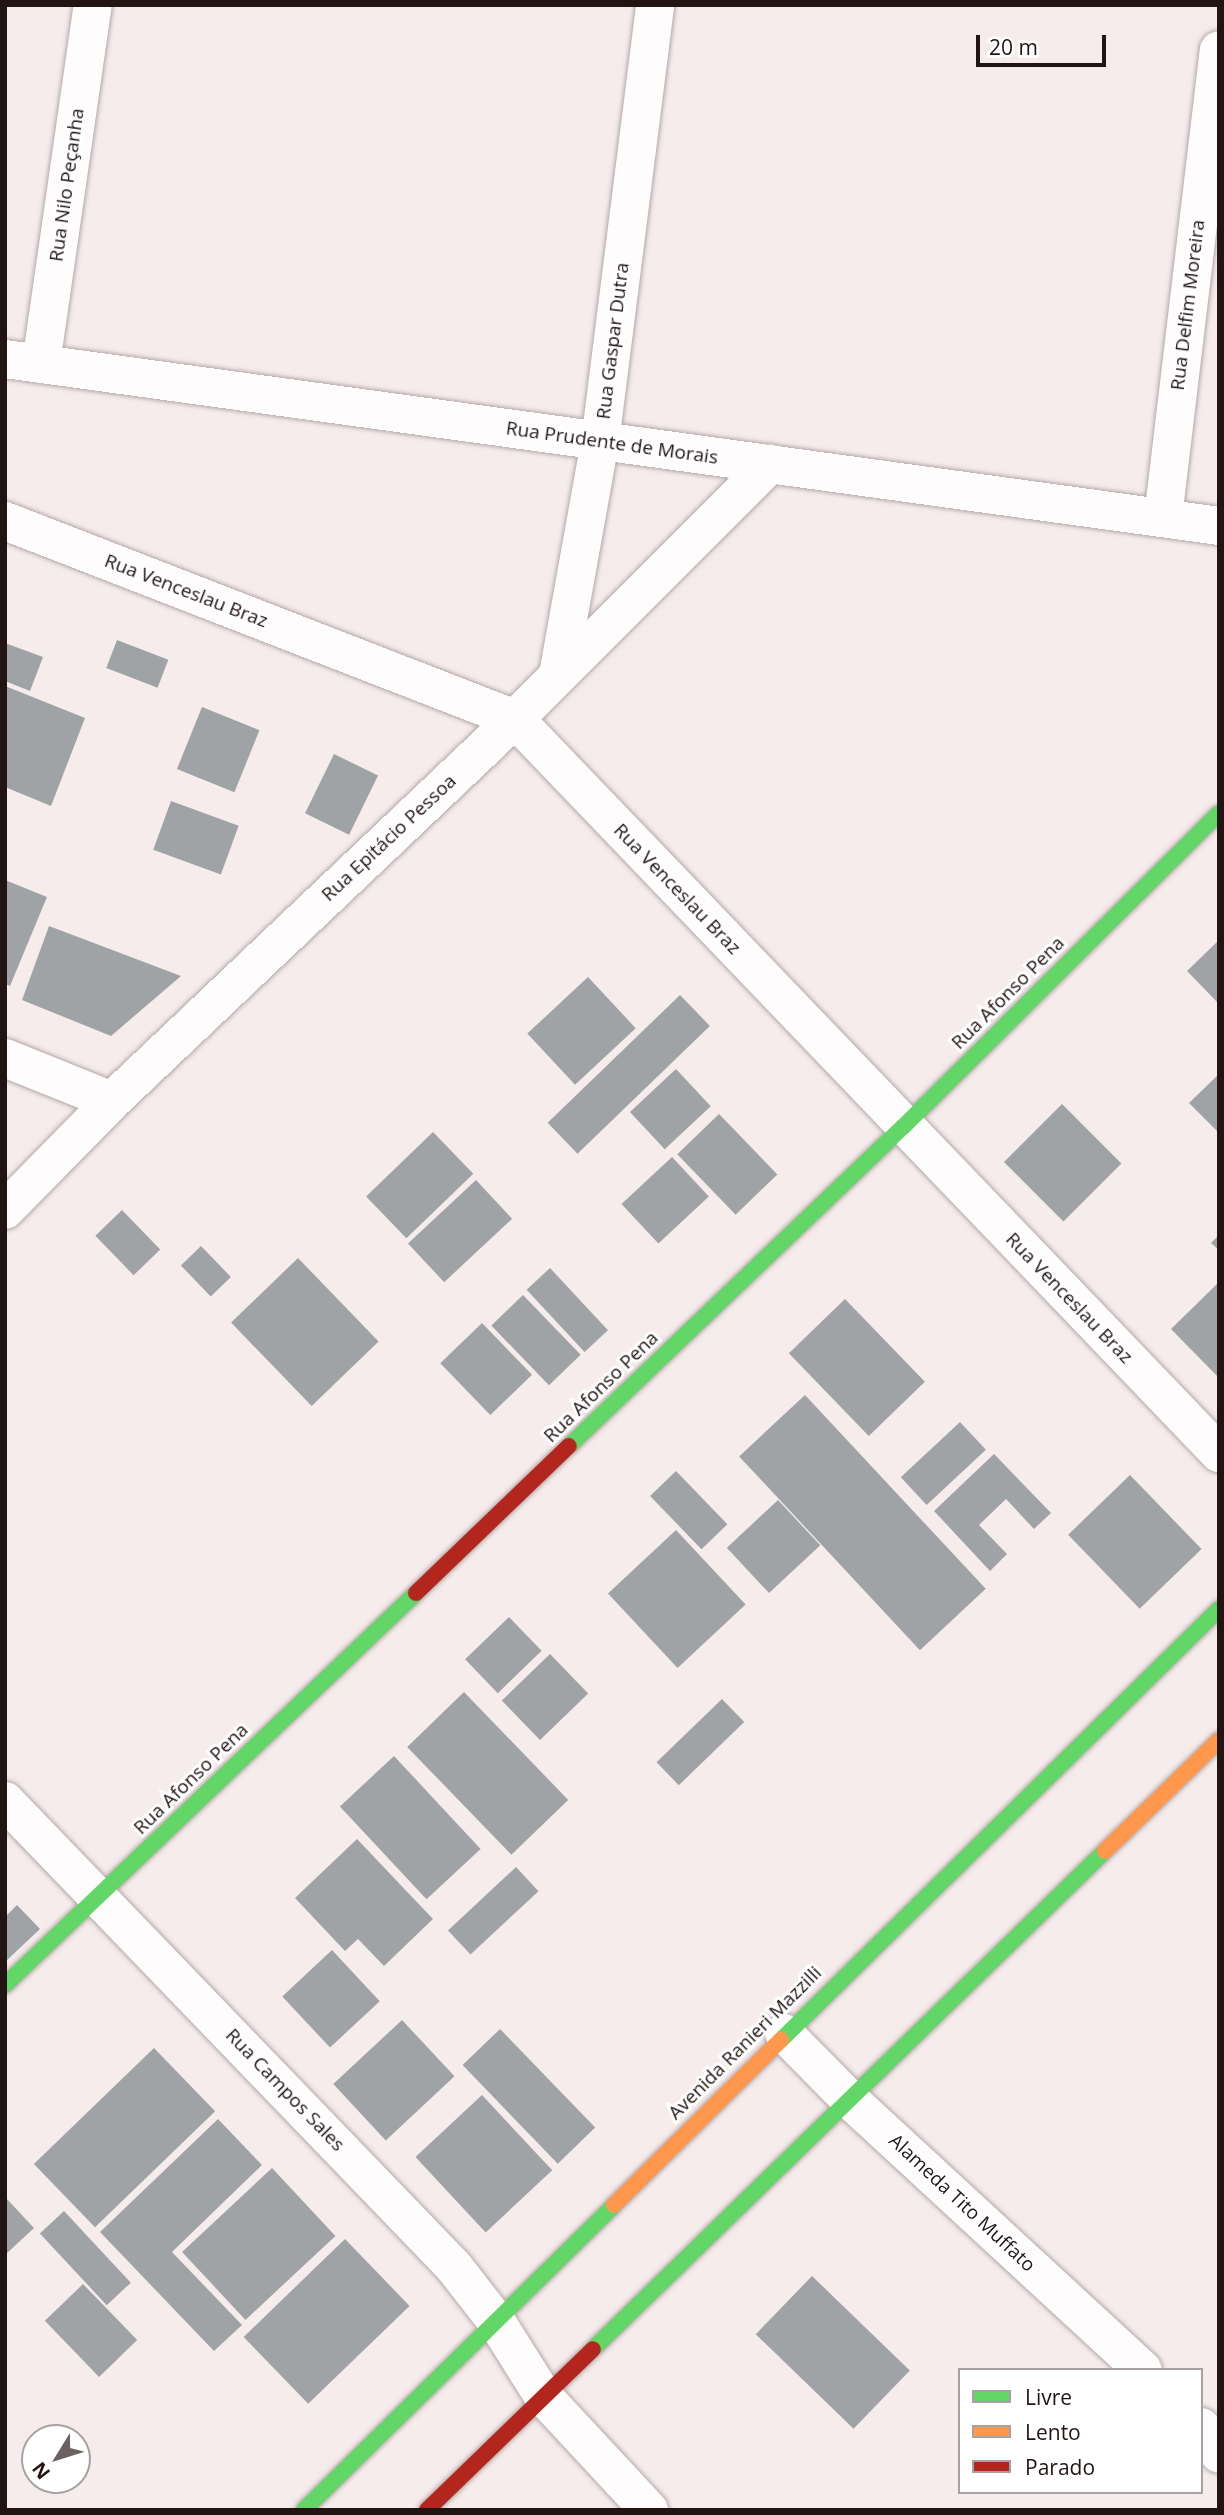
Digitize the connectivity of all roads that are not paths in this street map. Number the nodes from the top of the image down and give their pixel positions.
1 (93, 5) edge
2 (655, 5) edge
3 (1219, 50) edge
4 (23, 362) edge
5 (600, 442) junction
6 (770, 464) junction
7 (1163, 518) junction
8 (5, 521) edge
9 (1219, 526) edge
10 (558, 675) junction
11 (515, 719) junction
12 (1219, 813) edge
13 (5, 1058) edge
14 (112, 1101) junction
15 (903, 1127) junction
16 (5, 1210) edge
17 (1219, 1453) edge
18 (1219, 1609) edge
19 (1219, 1740) edge
20 (5, 1801) edge
21 (100, 1895) junction
22 (5, 1985) edge
23 (784, 2033) junction
24 (848, 2098) junction
25 (496, 2321) junction
26 (1141, 2368) edge
27 (543, 2396) junction
28 (1203, 2430) edge
29 (1219, 2454) edge
30 (304, 2510) edge
31 (427, 2510) edge
32 (649, 2510) edge

1 - 4 street, Rua Nilo Peçanha
2 - 5 street, Rua Gaspar Dutra
3 - 7 street, Rua Delfim Moreira
4 - 5 street, Rua Prudente de Morais
5 - 6 street, Rua Prudente de Morais
5 - 10 street, Rua Gaspar Dutra
6 - 7 street, Rua Prudente de Morais
6 - 10 street, Rua Epitácio Pessoa
7 - 9 street, Rua Prudente de Morais
8 - 11 street, Rua Venceslau Braz
10 - 11 street, Rua Epitácio Pessoa
11 - 14 street, Rua Epitácio Pessoa
11 - 15 street, Rua Venceslau Braz
12 - 15 street, Rua Afonso Pena
13 - 14 street
14 - 16 street, Rua Epitácio Pessoa
15 - 17 street, Rua Venceslau Braz
15 - 21 street, Rua Afonso Pena
18 - 23 street, Avenida Ranieri Mazzilli
19 - 24 street
20 - 21 street, Rua Campos Sales
21 - 22 street, Rua Afonso Pena
21 - 25 street, Rua Campos Sales
23 - 24 street, Alameda Tito Muffato
23 - 25 street, Avenida Ranieri Mazzilli
24 - 26 street, Alameda Tito Muffato
24 - 27 street
25 - 27 street, Rua Campos Sales
25 - 30 street, Avenida Ranieri Mazzilli
27 - 31 street
27 - 32 street, Rua Campos Sales
28 - 29 street

